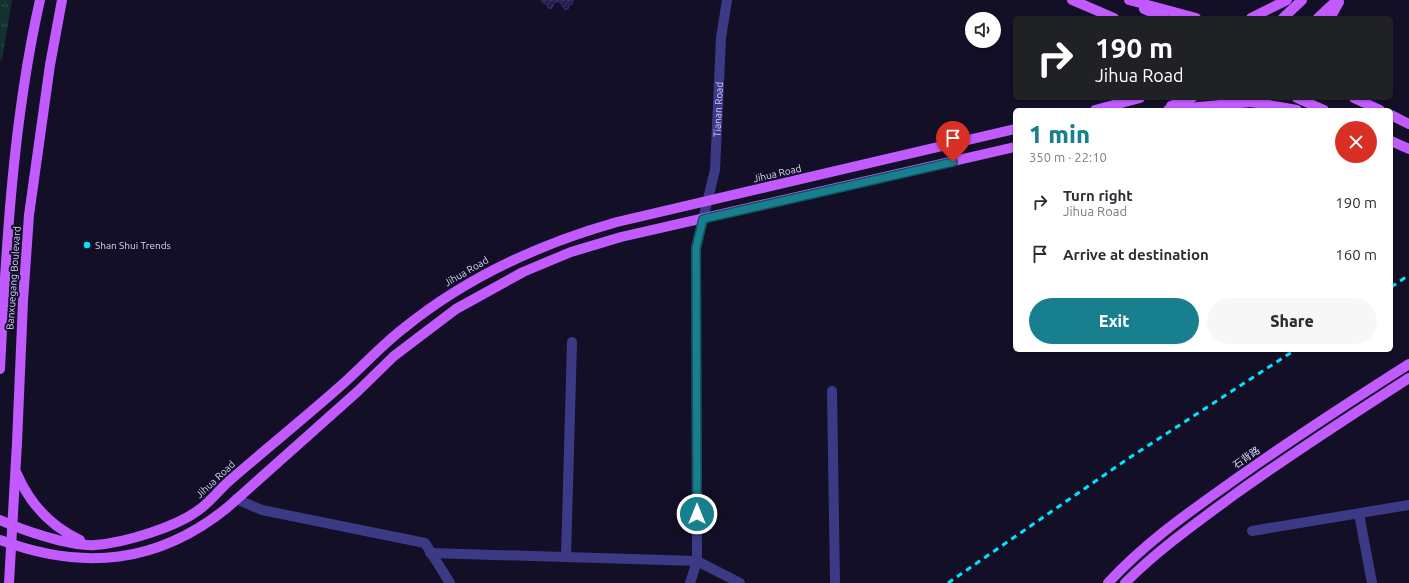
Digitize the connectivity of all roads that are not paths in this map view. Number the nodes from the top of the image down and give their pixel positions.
1 (40, 0) edge
2 (62, 0) edge
3 (727, 0) edge
4 (1072, 0) edge
5 (1124, 0) edge
6 (1129, 0) edge
7 (1287, 0) edge
8 (1302, 0) edge
9 (1339, 0) edge
10 (1109, 16) edge
11 (1160, 16) edge
12 (1189, 16) edge
13 (1255, 16) edge
14 (1284, 16) edge
15 (1320, 16) edge
16 (1331, 16) edge
17 (1116, 100) edge
18 (1133, 100) edge
19 (1187, 100) edge
20 (1302, 100) edge
21 (1358, 100) edge
22 (1108, 107) junction
23 (1104, 108) edge
24 (1167, 108) edge
25 (1189, 108) edge
26 (1286, 108) edge
27 (1320, 108) edge
28 (1376, 108) edge
29 (1393, 116) edge
30 (1409, 124) edge
31 (1013, 129) edge
32 (1393, 142) edge
33 (1013, 147) edge
34 (1409, 149) edge
35 (708, 201) junction
36 (703, 219) junction
37 (572, 342) dead end
38 (1409, 364) edge
39 (0, 369) edge
40 (1409, 378) edge
41 (832, 391) dead end
42 (16, 472) junction
43 (236, 499) junction
44 (1409, 505) edge
45 (1359, 514) junction
46 (0, 520) edge
47 (12, 525) junction
48 (1252, 531) dead end
49 (0, 540) edge
50 (11, 544) junction
51 (93, 545) junction
52 (430, 553) junction
53 (566, 557) junction
54 (697, 562) junction
55 (9, 583) edge
56 (450, 583) edge
57 (690, 583) edge
58 (740, 583) edge
59 (834, 583) edge
60 (1108, 583) edge
61 (1125, 583) edge
62 (1372, 583) edge

1 - 39 main road, Banxuegang Boulevard
2 - 42 main road, Banxuegang Boulevard
3 - 35 street, Tianan Road
4 - 10 main road
5 - 11 main road
6 - 12 main road
7 - 13 main road
8 - 14 main road
9 - 15 main road
9 - 16 main road
17 - 22 main road
18 - 22 main road
19 - 24 main road
20 - 27 main road
21 - 28 main road
22 - 23 main road
25 - 26 main road
29 - 30 main road
31 - 35 main road, Jihua Road
32 - 34 main road
33 - 36 main road
35 - 36 street, Tianan Road
35 - 51 main road, Jihua Road
36 - 43 main road
36 - 54 street, Tianan Road
37 - 53 street
38 - 60 main road, 石背路
40 - 61 main road
41 - 59 street
42 - 47 main road, Banxuegang Boulevard
42 - 51 main road
43 - 50 main road
43 - 52 street
44 - 45 street
45 - 48 street
45 - 62 street
46 - 47 main road, Jihua Road
47 - 50 main road, Banxuegang Boulevard
47 - 51 main road, Jihua Road
49 - 50 main road
50 - 55 main road, Banxuegang Boulevard
52 - 53 street
52 - 56 street
53 - 54 street
54 - 57 street, Tianan Road
54 - 58 street

